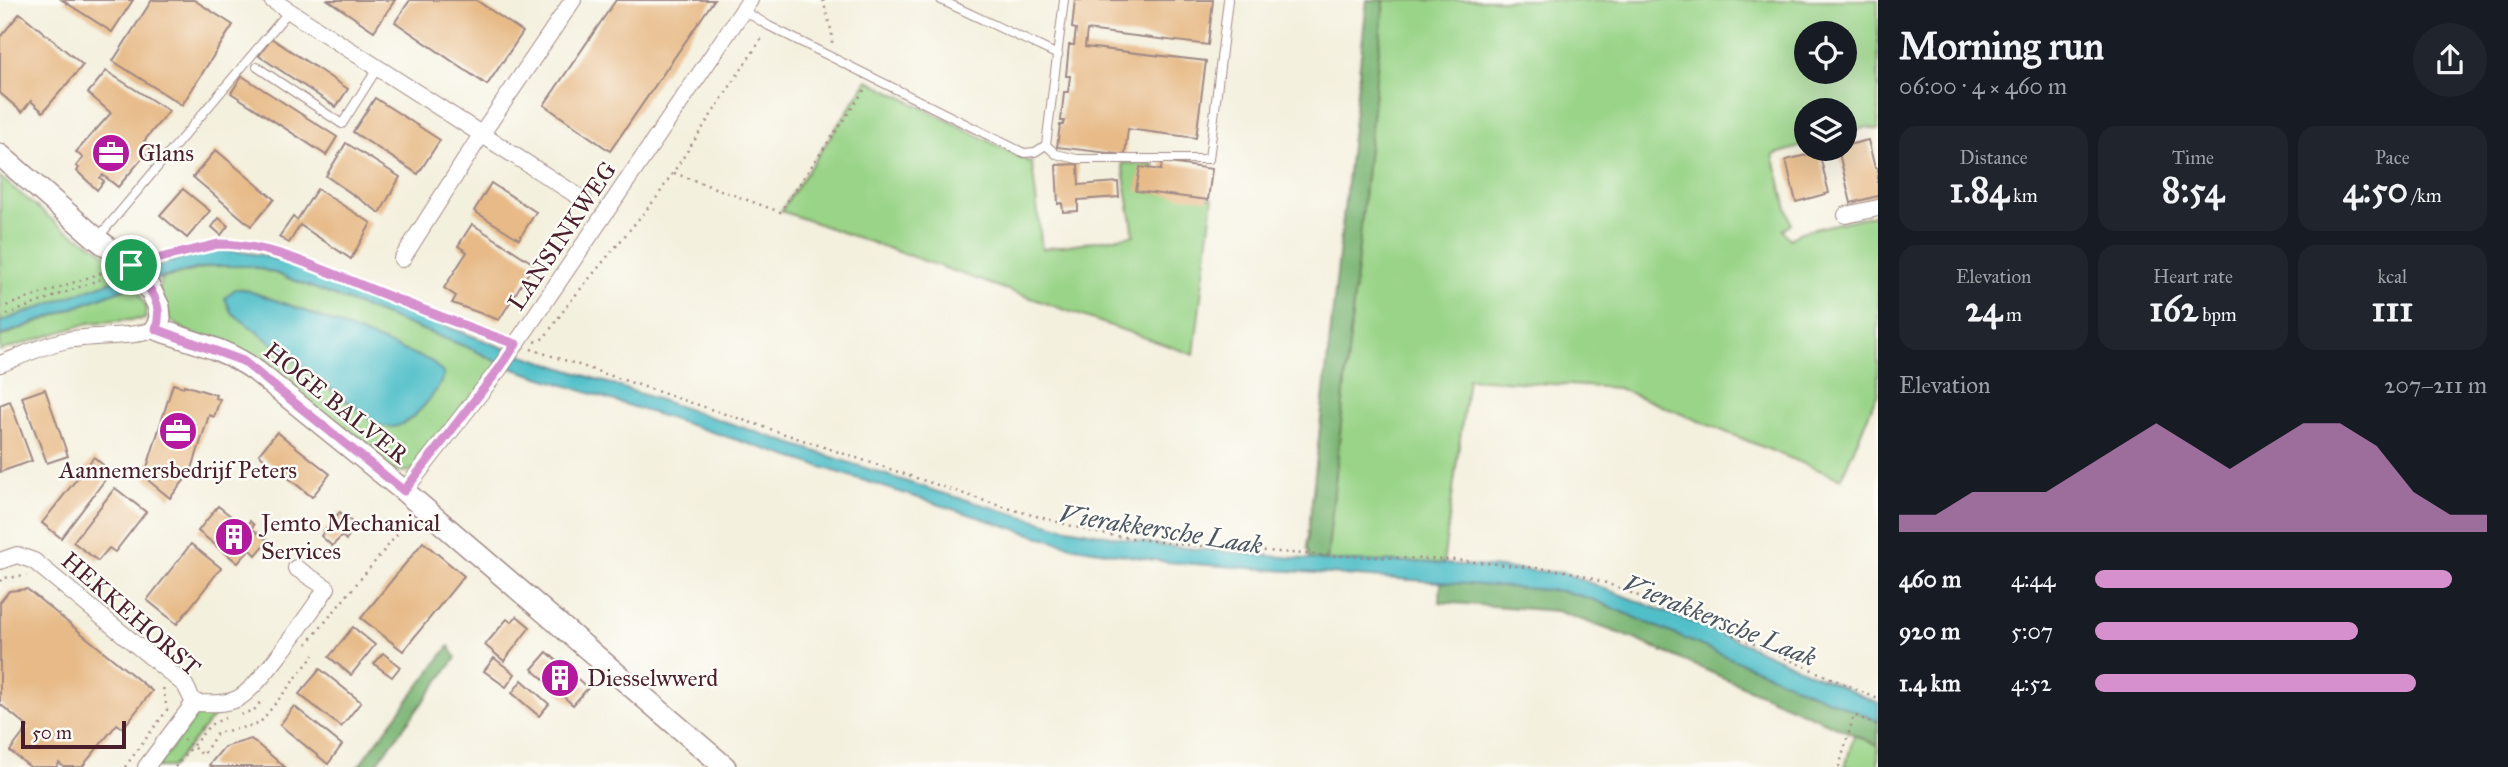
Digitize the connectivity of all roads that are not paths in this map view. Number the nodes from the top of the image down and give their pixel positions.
1 (272, 0) edge
2 (573, 0) edge
3 (941, 0) edge
4 (1064, 0) edge
5 (1228, 0) edge
6 (747, 5) edge
7 (289, 11) junction
8 (1058, 55) junction
9 (257, 67) dead end
10 (377, 69) junction
11 (481, 135) junction
12 (1046, 145) junction
13 (0, 155) edge
14 (584, 200) dead end
15 (1878, 208) edge
16 (1846, 215) dead end
17 (97, 239) junction
18 (402, 259) dead end
19 (156, 329) junction
20 (0, 364) edge
21 (404, 491) junction
22 (0, 561) edge
23 (296, 568) dead end
24 (194, 703) junction
25 (146, 767) edge
26 (726, 767) edge

1 - 7 street
2 - 11 street
3 - 8 lane
4 - 8 lane
5 - 12 lane
6 - 12 lane
6 - 21 street, LANSINKWEG
7 - 10 street
7 - 17 lane
8 - 12 lane
9 - 10 lane
10 - 11 street
11 - 14 street
11 - 18 street
13 - 17 street
15 - 16 street
17 - 19 street
19 - 20 street
19 - 21 street, HOGE BALVER
21 - 26 street, HOGE BALVER
22 - 24 street, HEKKEHORST
23 - 24 street
24 - 25 street, HEKKEHORST

